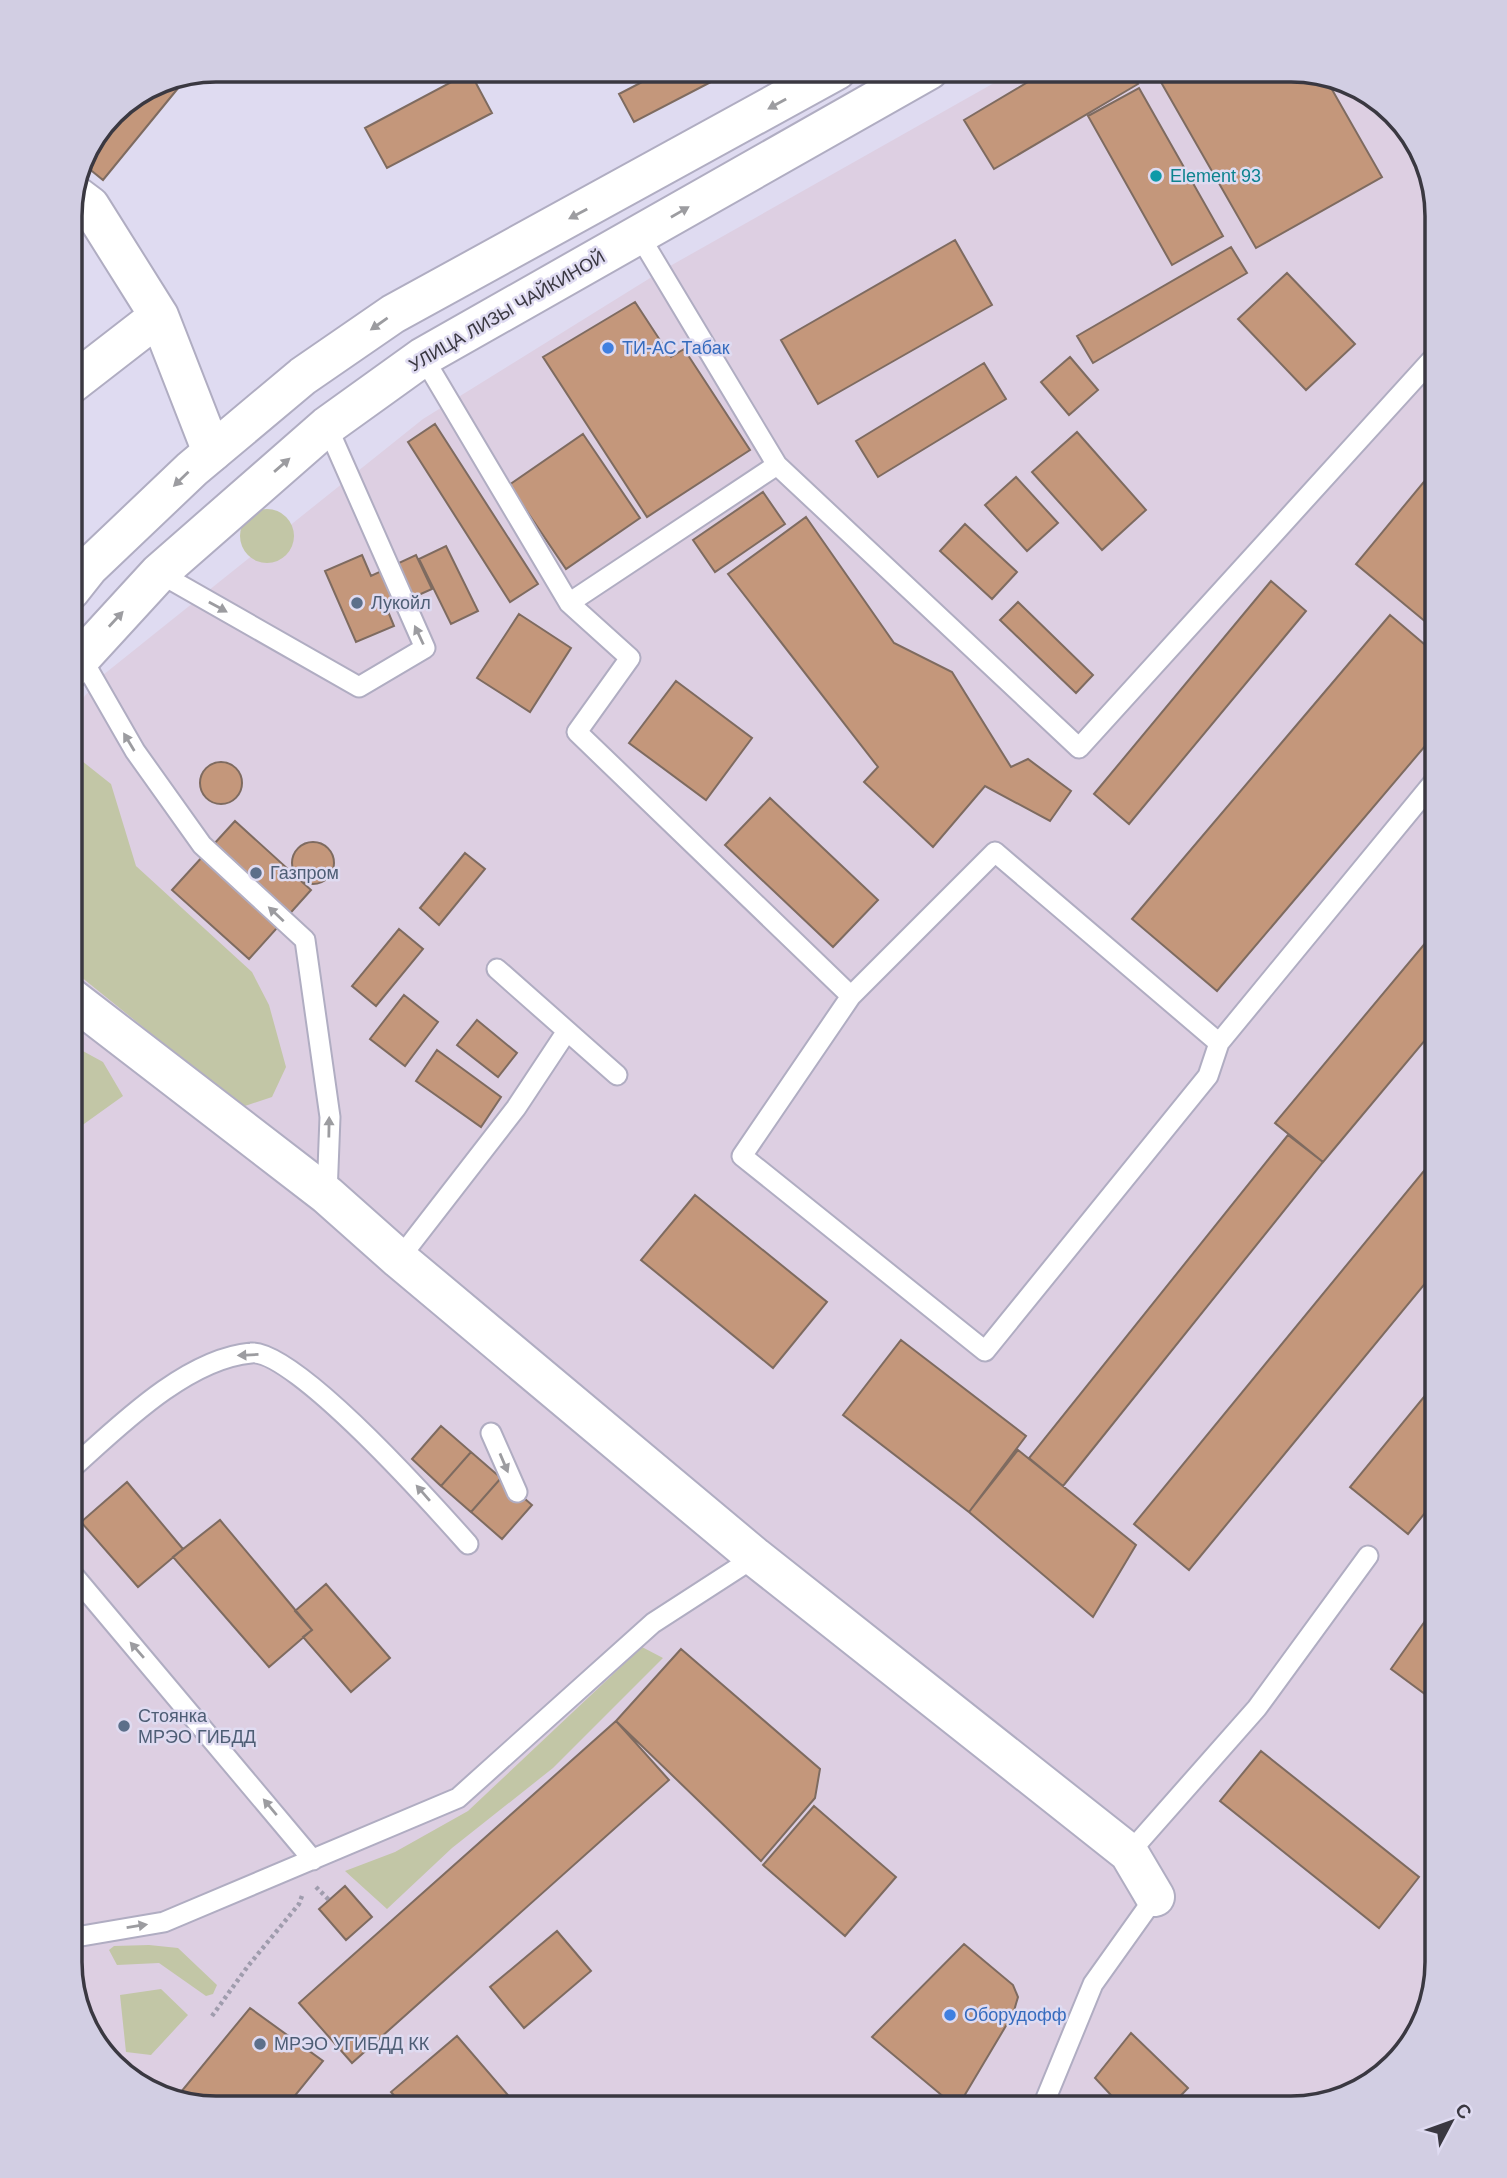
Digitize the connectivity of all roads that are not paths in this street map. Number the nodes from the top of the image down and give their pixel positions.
1 (812, 83) edge
2 (906, 83) edge
3 (84, 201) edge
4 (639, 235) junction
5 (159, 316) junction
6 (424, 357) junction
7 (1425, 367) edge
8 (83, 375) edge
9 (327, 426) junction
10 (212, 452) junction
11 (777, 466) junction
12 (159, 573) junction
13 (83, 575) edge
14 (569, 603) junction
15 (83, 657) edge
16 (83, 674) edge
17 (1425, 793) edge
18 (497, 969) dead end
19 (850, 996) junction
20 (83, 1007) edge
21 (567, 1031) junction
22 (1219, 1043) junction
23 (617, 1075) dead end
24 (327, 1195) junction
25 (399, 1259) junction
26 (491, 1433) dead end
27 (82, 1459) edge
28 (517, 1492) dead end
29 (468, 1544) dead end
30 (1368, 1556) dead end
31 (755, 1557) junction
32 (82, 1586) edge
33 (1129, 1853) junction
34 (313, 1860) junction
35 (1155, 1897) joint
36 (82, 1936) edge
37 (1047, 2096) edge

1 -> 10 main road
4 -> 2 main road, УЛИЦА ЛИЗЫ ЧАЙКИНОЙ
3 - 5 main road
4 - 6 main road, УЛИЦА ЛИЗЫ ЧАЙКИНОЙ
4 - 11 lane
5 - 8 main road
5 - 10 main road
6 - 9 main road, УЛИЦА ЛИЗЫ ЧАЙКИНОЙ
6 - 14 lane
7 - 11 lane
12 -> 9 main road, УЛИЦА ЛИЗЫ ЧАЙКИНОЙ
12 -> 9 lane
10 -> 13 main road
11 - 14 lane
15 -> 12 main road, УЛИЦА ЛИЗЫ ЧАЙКИНОЙ
14 - 19 lane
24 -> 16 lane
17 - 22 lane
18 - 21 lane
19 - 22 lane
19 - 22 lane
20 - 24 main road
21 - 23 lane
21 - 25 lane
24 - 25 main road
25 - 31 main road
26 -> 28 lane
29 -> 27 lane
30 - 33 lane
31 - 33 main road
31 - 34 lane
34 -> 32 lane
33 - 35 main road
36 -> 34 lane
35 - 37 lane

